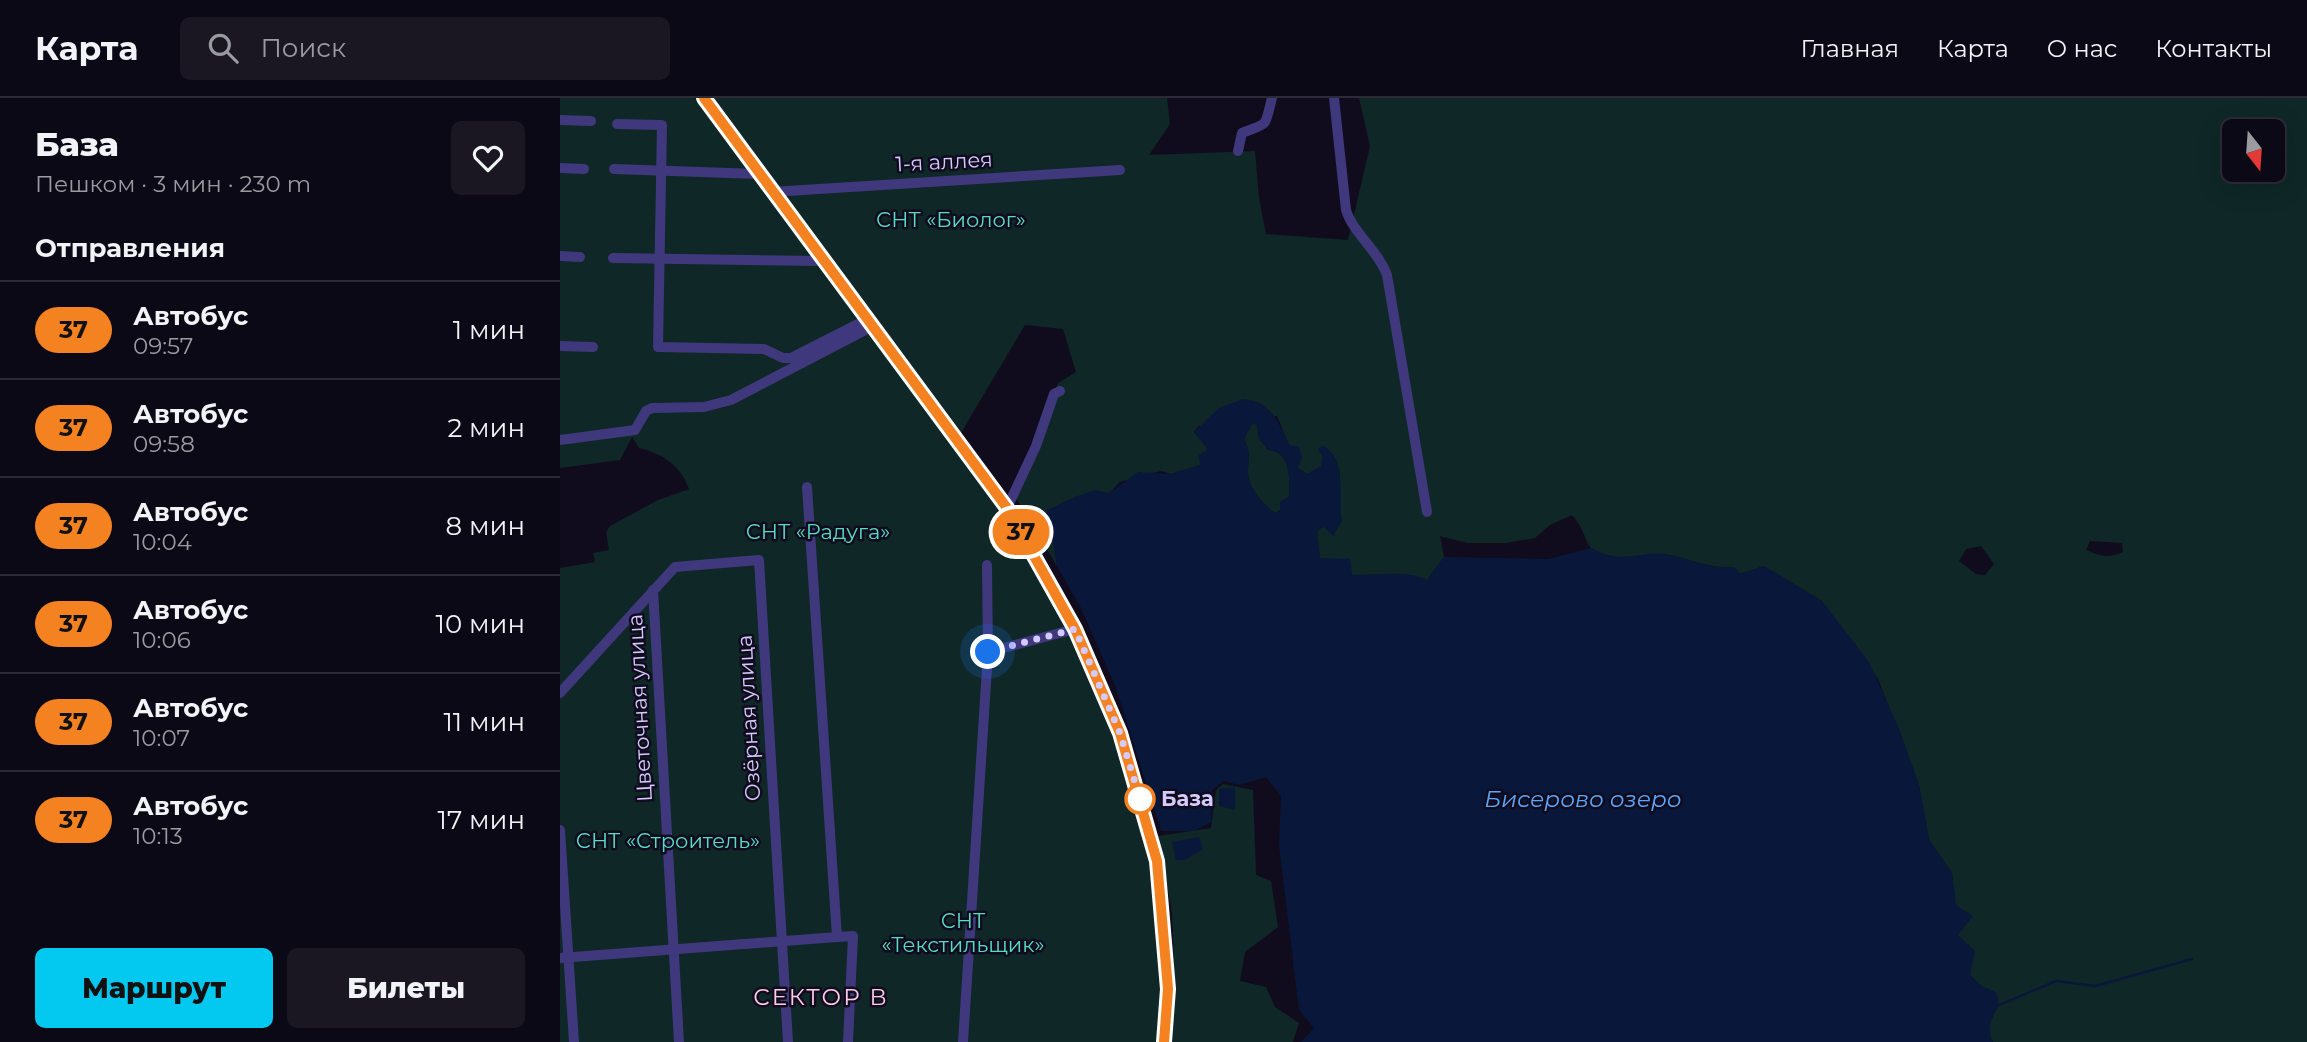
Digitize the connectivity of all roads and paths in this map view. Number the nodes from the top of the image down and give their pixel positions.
1 (1272, 98) edge
2 (1334, 98) edge
3 (703, 99) edge
4 (560, 120) edge
5 (591, 121) dead end
6 (617, 124) dead end
7 (1238, 151) dead end
8 (560, 169) edge
9 (584, 169) dead end
10 (614, 169) dead end
11 (1119, 170) dead end
12 (661, 172) junction
13 (758, 174) junction
14 (771, 192) junction
15 (560, 256) edge
16 (580, 257) dead end
17 (613, 258) dead end
18 (659, 259) junction
19 (822, 261) junction
20 (868, 324) junction
21 (560, 346) edge
22 (593, 347) dead end
23 (1060, 391) dead end
24 (560, 440) edge
25 (807, 486) dead end
26 (1007, 508) junction
27 (1427, 512) dead end
28 (987, 565) dead end
29 (653, 590) junction
30 (1075, 629) junction
31 (988, 652) junction
32 (560, 693) edge
33 (560, 830) edge
34 (837, 937) junction
35 (782, 941) junction
36 (673, 949) junction
37 (564, 957) edge
38 (575, 1042) edge
39 (679, 1042) edge
40 (788, 1042) edge
41 (848, 1042) edge
42 (963, 1042) edge
43 (1164, 1042) edge

1 - 7 street
2 - 27 street
3 - 13 main road
4 - 5 street
6 - 12 street
8 - 9 street
10 - 12 street
11 - 14 street, 1-я аллея
12 - 13 street
12 - 18 street
13 - 14 main road
14 - 19 main road
15 - 16 street
17 - 18 street
18 - 19 street
18 - 20 street
19 - 20 main road
20 - 24 street
20 - 26 main road
21 - 22 street
23 - 26 street
25 - 34 street
26 - 30 main road
28 - 31 street
29 - 32 street
29 - 35 street, Озёрная улица
29 - 36 street, Цветочная улица
30 - 31 street
30 - 43 main road
31 - 42 street
33 - 37 street
34 - 35 street
34 - 41 street
35 - 36 street
35 - 40 street, Озёрная улица
36 - 37 street
36 - 39 street, Цветочная улица
37 - 38 street

